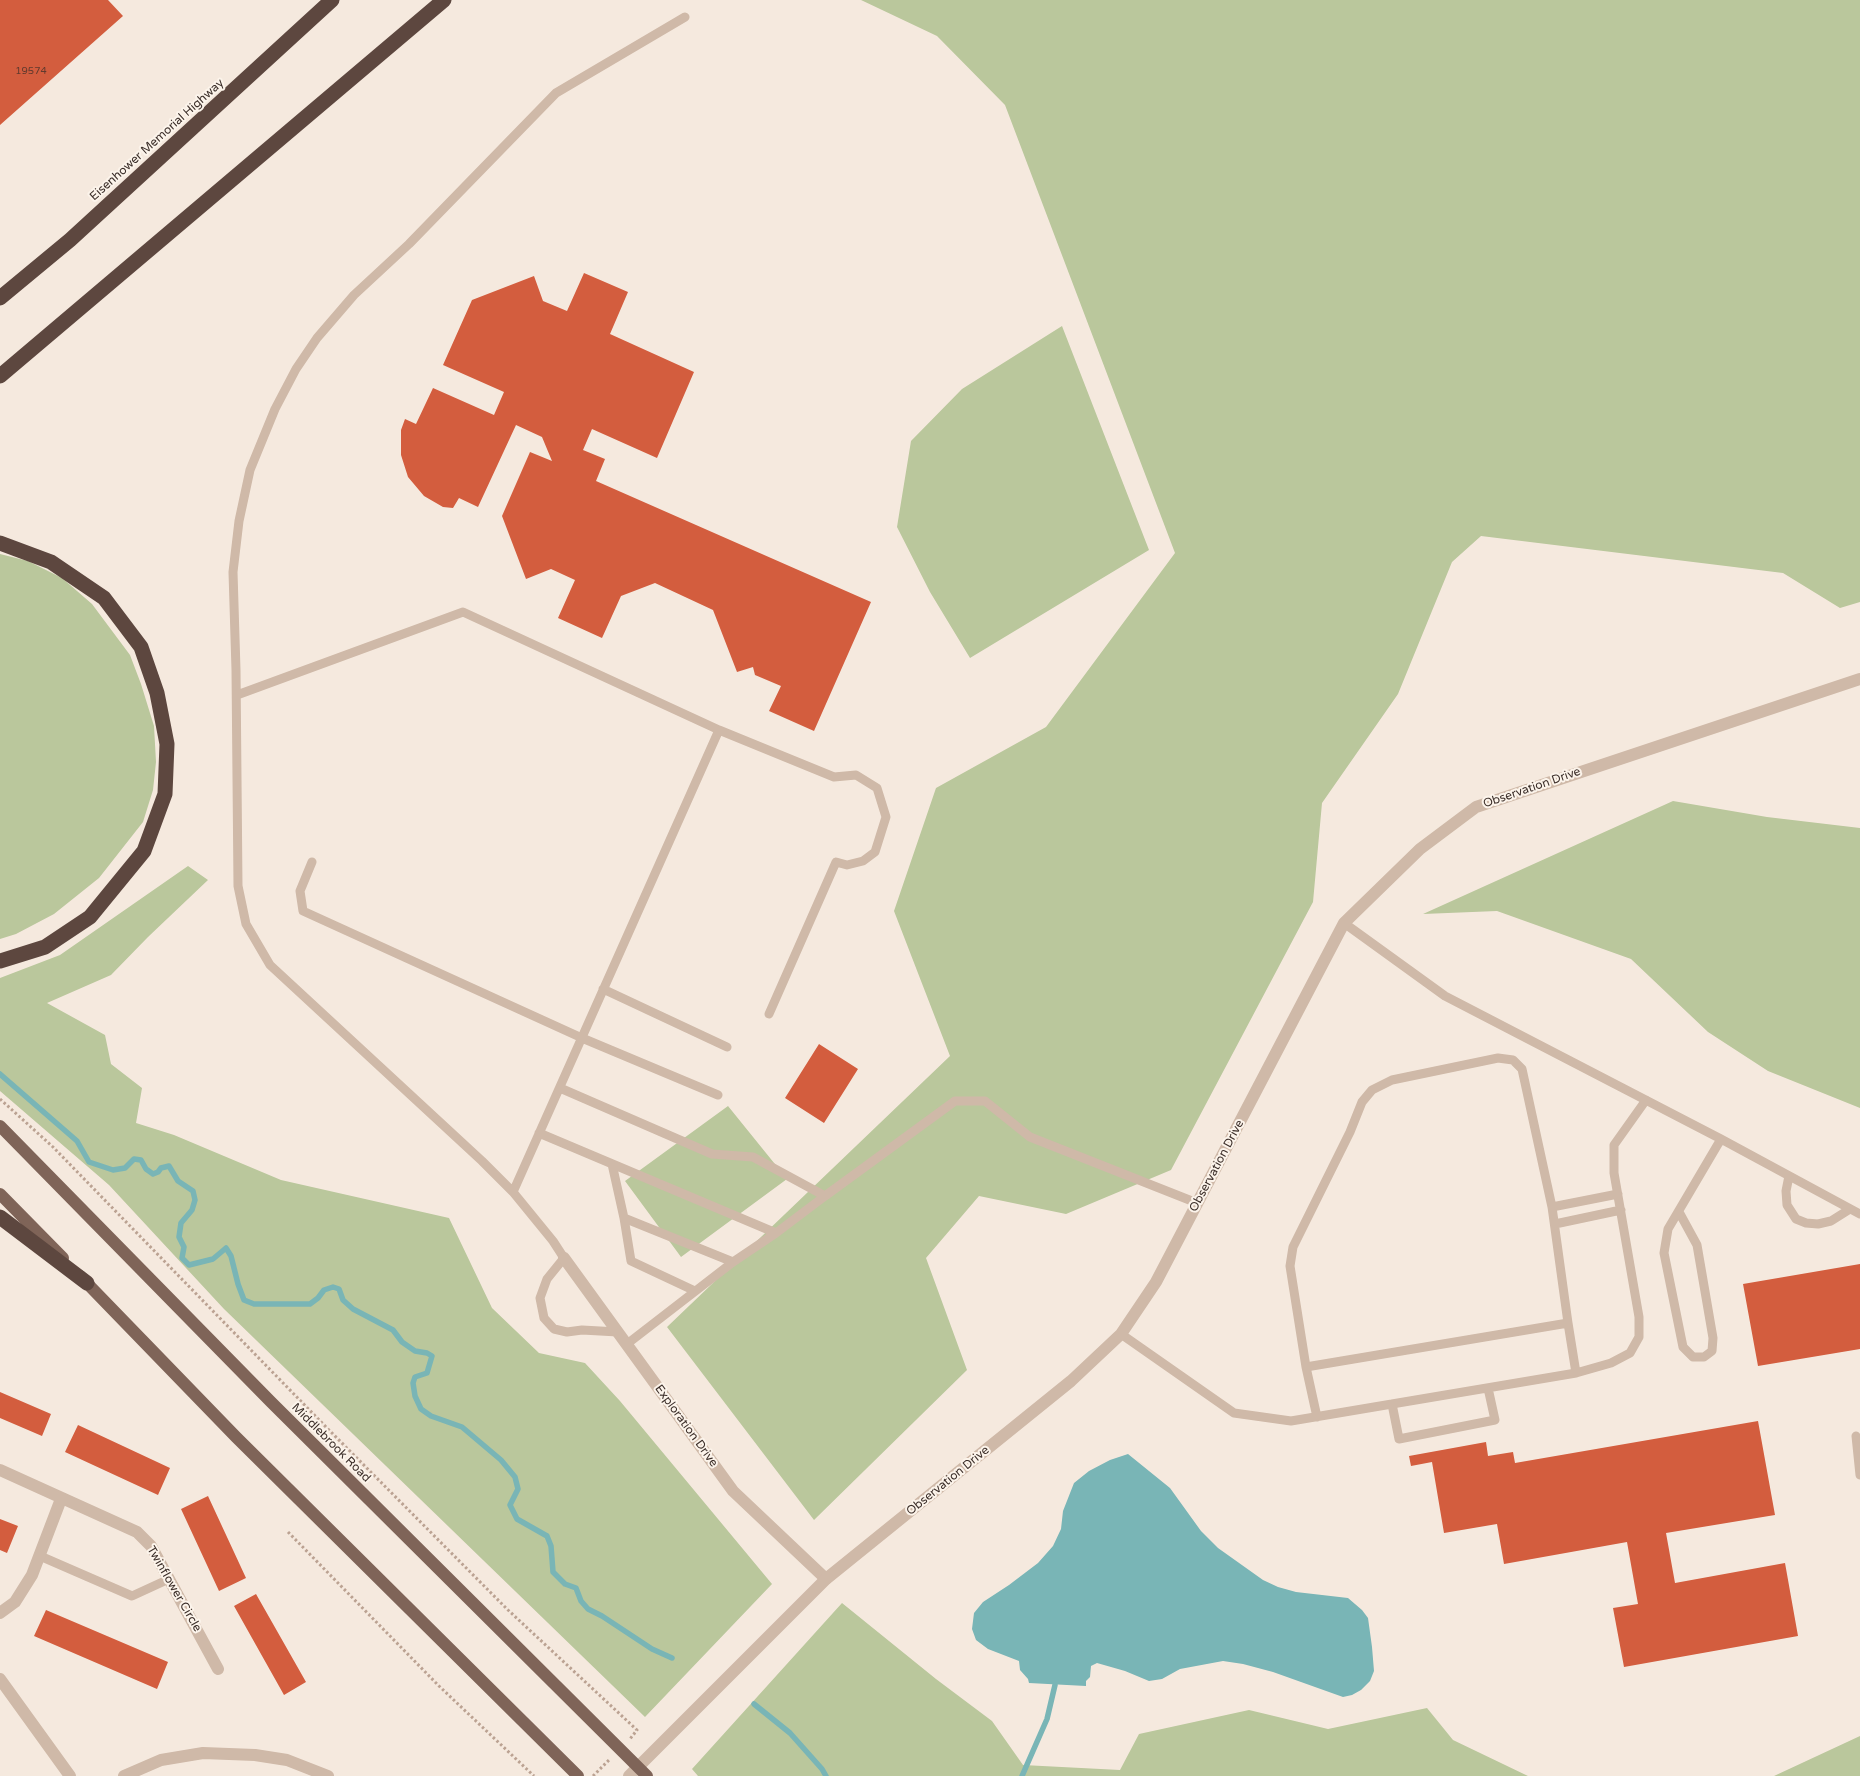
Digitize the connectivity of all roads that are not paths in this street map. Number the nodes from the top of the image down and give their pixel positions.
1 (332, 0) edge
2 (444, 0) edge
3 (685, 17) dead end
4 (0, 298) edge
5 (0, 376) edge
6 (0, 542) edge
7 (1860, 679) edge
8 (236, 695) junction
9 (720, 730) junction
10 (312, 862) dead end
11 (1344, 923) junction
12 (0, 961) edge
13 (604, 990) junction
14 (769, 1014) dead end
15 (582, 1038) junction
16 (726, 1047) dead end
17 (560, 1088) junction
18 (718, 1095) dead end
19 (1646, 1100) junction
20 (0, 1126) edge
21 (539, 1133) junction
22 (1721, 1139) junction
23 (612, 1164) junction
24 (1789, 1176) junction
25 (513, 1192) junction
26 (0, 1194) edge
27 (1618, 1194) junction
28 (825, 1196) junction
29 (1197, 1203) junction
30 (1552, 1207) junction
31 (1850, 1209) junction
32 (1621, 1210) junction
33 (1679, 1212) junction
34 (1860, 1214) edge
35 (0, 1216) edge
36 (624, 1218) junction
37 (1554, 1224) junction
38 (776, 1233) junction
39 (564, 1258) junction
40 (733, 1262) junction
41 (87, 1283) junction
42 (696, 1291) junction
43 (1568, 1323) junction
44 (618, 1332) junction
45 (1121, 1334) junction
46 (627, 1344) junction
47 (1306, 1367) junction
48 (1576, 1373) junction
49 (1488, 1388) junction
50 (1392, 1404) junction
51 (1316, 1417) junction
52 (1856, 1436) dead end
53 (0, 1470) edge
54 (1860, 1475) edge
55 (61, 1498) junction
56 (40, 1556) junction
57 (169, 1579) junction
58 (826, 1580) junction
59 (0, 1613) edge
60 (218, 1668) dead end
61 (0, 1678) edge
62 (633, 1771) edge
63 (70, 1776) edge
64 (124, 1776) edge
65 (328, 1776) edge
66 (578, 1776) edge
67 (647, 1776) edge

1 - 4 highway, Eisenhower Memorial Highway
2 - 5 highway
3 - 8 lane
6 - 12 highway
7 - 11 street, Observation Drive
8 - 9 lane
8 - 25 lane
9 - 13 lane
9 - 14 lane
10 - 15 lane
11 - 19 lane
11 - 29 street, Observation Drive
13 - 15 lane
13 - 16 lane
15 - 17 lane
15 - 18 lane
17 - 21 lane
17 - 28 lane
19 - 22 lane
19 - 27 lane
20 - 62 main road, Middlebrook Road
21 - 23 lane
21 - 25 lane
22 - 24 lane
22 - 33 lane
23 - 36 lane
23 - 38 lane
24 - 31 lane
24 - 31 lane
25 - 39 lane
26 - 41 main road
27 - 30 lane
27 - 32 lane
28 - 29 lane
28 - 38 lane
29 - 45 street, Observation Drive
30 - 37 lane
30 - 47 lane
31 - 34 lane
32 - 37 lane
32 - 48 lane
33 - 33 lane
35 - 41 highway
36 - 40 lane
36 - 42 lane
37 - 43 lane
38 - 40 lane
39 - 44 street, Exploration Drive
39 - 44 lane
40 - 42 lane
41 - 66 main road
42 - 46 lane
43 - 47 lane
43 - 48 lane
44 - 46 street, Exploration Drive
45 - 51 lane
45 - 58 street, Observation Drive
46 - 58 street, Exploration Drive
47 - 51 lane
48 - 49 lane
49 - 50 lane
49 - 50 lane
50 - 51 lane
52 - 54 lane
53 - 55 street, Twinflower Circle
55 - 56 street
55 - 57 street, Twinflower Circle
56 - 57 lane
56 - 59 street
57 - 60 street, Twinflower Circle
58 - 62 street, Observation Drive
61 - 63 street
62 - 67 main road, Middlebrook Road
64 - 65 street

